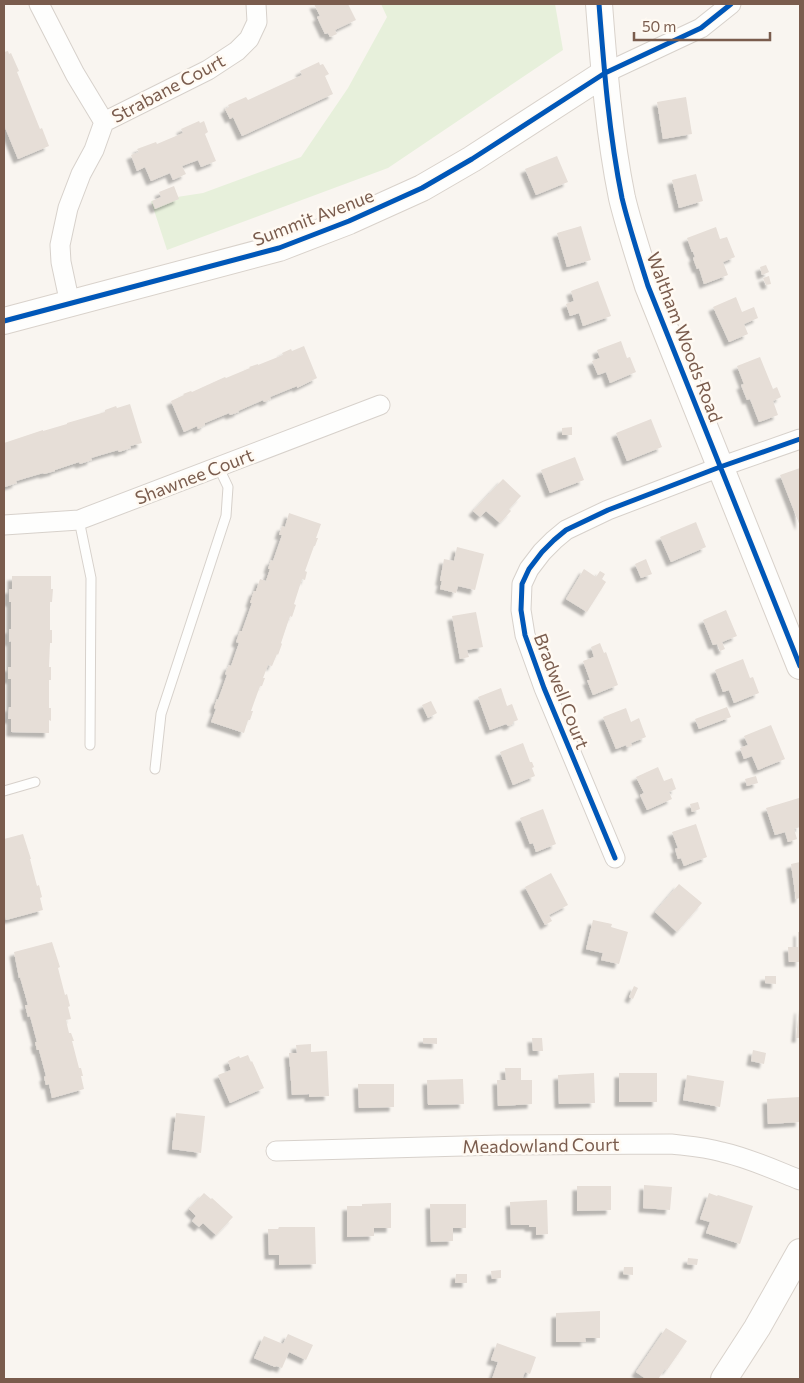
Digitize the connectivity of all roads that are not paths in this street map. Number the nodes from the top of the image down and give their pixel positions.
1 (39, 4) edge
2 (256, 4) edge
3 (600, 4) edge
4 (731, 4) edge
5 (605, 73) junction
6 (104, 122) junction
7 (70, 304) junction
8 (4, 321) edge
9 (380, 405) dead end
10 (800, 439) edge
11 (218, 466) junction
12 (720, 467) junction
13 (79, 520) junction
14 (4, 525) edge
15 (800, 666) edge
16 (90, 745) dead end
17 (155, 769) dead end
18 (35, 782) dead end
19 (4, 791) edge
20 (615, 858) dead end
21 (276, 1151) dead end
22 (800, 1180) edge
23 (800, 1252) edge
24 (724, 1379) edge

1 - 6 street, Strabane Court
2 - 6 street, Strabane Court
3 - 5 street, Waltham Woods Road
4 - 5 street
5 - 7 street, Summit Avenue
5 - 12 street, Waltham Woods Road
6 - 7 street, Strabane Court
7 - 8 street, Summit Avenue
9 - 11 street, Shawnee Court
10 - 12 street, Bradwell Court
11 - 13 street, Shawnee Court
11 - 17 lane
12 - 15 street, Waltham Woods Road
12 - 20 street, Bradwell Court
13 - 14 street, Shawnee Court
13 - 16 lane
18 - 19 lane
21 - 22 street, Meadowland Court
23 - 24 street

